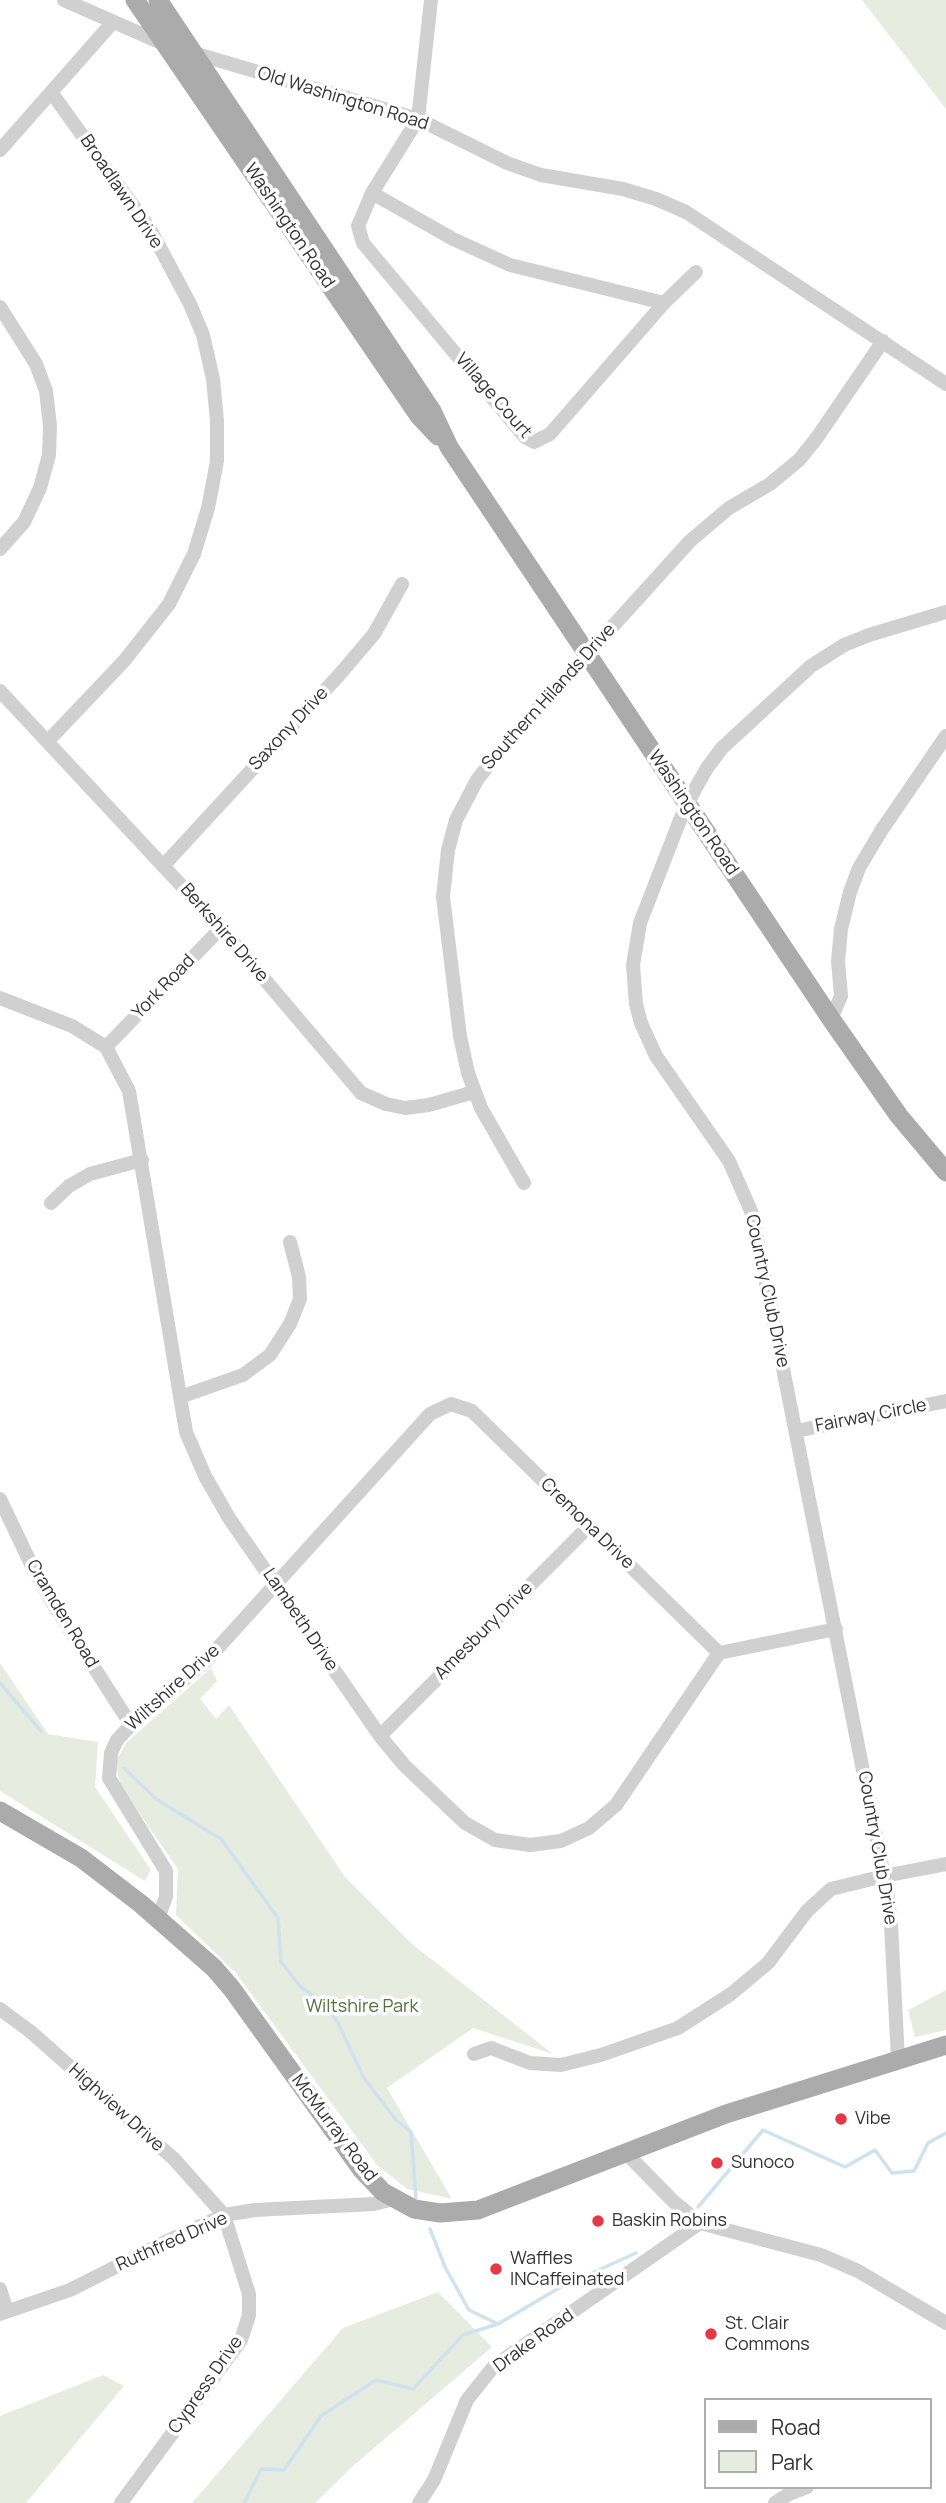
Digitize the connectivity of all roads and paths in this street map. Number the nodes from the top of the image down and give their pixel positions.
1 (64, 0) edge
2 (135, 0) edge
3 (158, 0) edge
4 (431, 0) edge
5 (113, 22) junction
6 (167, 44) junction
7 (196, 54) junction
8 (51, 92) junction
9 (418, 119) junction
10 (0, 150) edge
11 (372, 193) junction
12 (696, 272) dead end
13 (664, 303) junction
14 (0, 307) edge
15 (883, 341) junction
16 (946, 384) edge
17 (449, 447) junction
18 (0, 549) edge
19 (402, 583) dead end
20 (946, 612) edge
21 (587, 654) junction
22 (0, 691) edge
23 (946, 736) edge
24 (48, 741) junction
25 (164, 865) junction
26 (221, 928) junction
27 (0, 998) edge
28 (831, 1019) junction
29 (106, 1047) junction
30 (474, 1092) junction
31 (142, 1160) junction
32 (946, 1172) edge
33 (524, 1182) dead end
34 (51, 1203) dead end
35 (290, 1242) dead end
36 (180, 1396) junction
37 (946, 1401) edge
38 (451, 1404) joint
39 (796, 1431) junction
40 (0, 1499) edge
41 (589, 1526) junction
42 (276, 1584) junction
43 (836, 1629) junction
44 (719, 1653) junction
45 (131, 1725) junction
46 (380, 1736) junction
47 (0, 1811) edge
48 (946, 1864) edge
49 (884, 1876) junction
50 (158, 1919) junction
51 (0, 2009) edge
52 (946, 2045) edge
53 (474, 2054) dead end
54 (898, 2059) junction
55 (625, 2152) junction
56 (393, 2199) junction
57 (224, 2215) junction
58 (700, 2223) junction
59 (0, 2288) edge
60 (4, 2313) edge
61 (946, 2323) edge
62 (802, 2489) edge
63 (121, 2503) edge
64 (419, 2503) edge
65 (775, 2503) edge

1 - 5 street, Old Washington Road
2 - 6 main road, Washington Road
3 - 7 main road, Washington Road
4 - 9 street
5 - 6 street, Old Washington Road
5 - 8 street
6 - 7 street, Old Washington Road
6 - 17 main road, Washington Road
7 - 9 street, Old Washington Road
7 - 17 main road, Washington Road
8 - 10 street
8 - 24 street, Broadlawn Drive
9 - 11 street, Village Court
9 - 15 street, Old Washington Road
11 - 13 street
11 - 13 street, Village Court
12 - 13 street, Village Court
14 - 18 street
15 - 16 street, Old Washington Road
15 - 21 street, Southern Hilands Drive
17 - 21 main road, Washington Road
19 - 25 street, Saxony Drive
20 - 39 street, Country Club Drive, bridge
21 - 28 main road, Washington Road
21 - 30 street, Southern Hilands Drive
22 - 24 street, Berkshire Drive
23 - 28 street
24 - 25 street, Berkshire Drive
25 - 26 street, Berkshire Drive
26 - 29 street, York Road
26 - 30 street, Berkshire Drive
27 - 29 street
28 - 32 main road, Washington Road
29 - 31 street, Lambeth Drive
30 - 33 street, Southern Hilands Drive
31 - 34 street
31 - 36 street, Lambeth Drive
35 - 36 street
36 - 42 street, Lambeth Drive
37 - 39 street, Fairway Circle
38 - 41 street, Cremona Drive
38 - 42 street, Wiltshire Drive
39 - 43 street, Country Club Drive
40 - 45 street, Cramden Road
41 - 44 street, Cremona Drive
41 - 46 street, Amesbury Drive
42 - 45 street, Wiltshire Drive
42 - 46 street, Lambeth Drive
43 - 44 street
43 - 49 street, Country Club Drive
44 - 46 street, Lambeth Drive
45 - 50 street, Wiltshire Drive
47 - 50 main road, McMurray Road
48 - 49 street
49 - 53 street
49 - 54 street, Country Club Drive
50 - 56 main road, McMurray Road
51 - 57 street, Highview Drive
52 - 54 main road, McMurray Road
54 - 55 main road, McMurray Road
55 - 56 main road, McMurray Road
55 - 58 street
56 - 57 street, Ruthfred Drive
57 - 60 street, Ruthfred Drive
57 - 63 street, Cypress Drive
58 - 61 street
58 - 64 street, Drake Road
59 - 60 street
62 - 65 street

